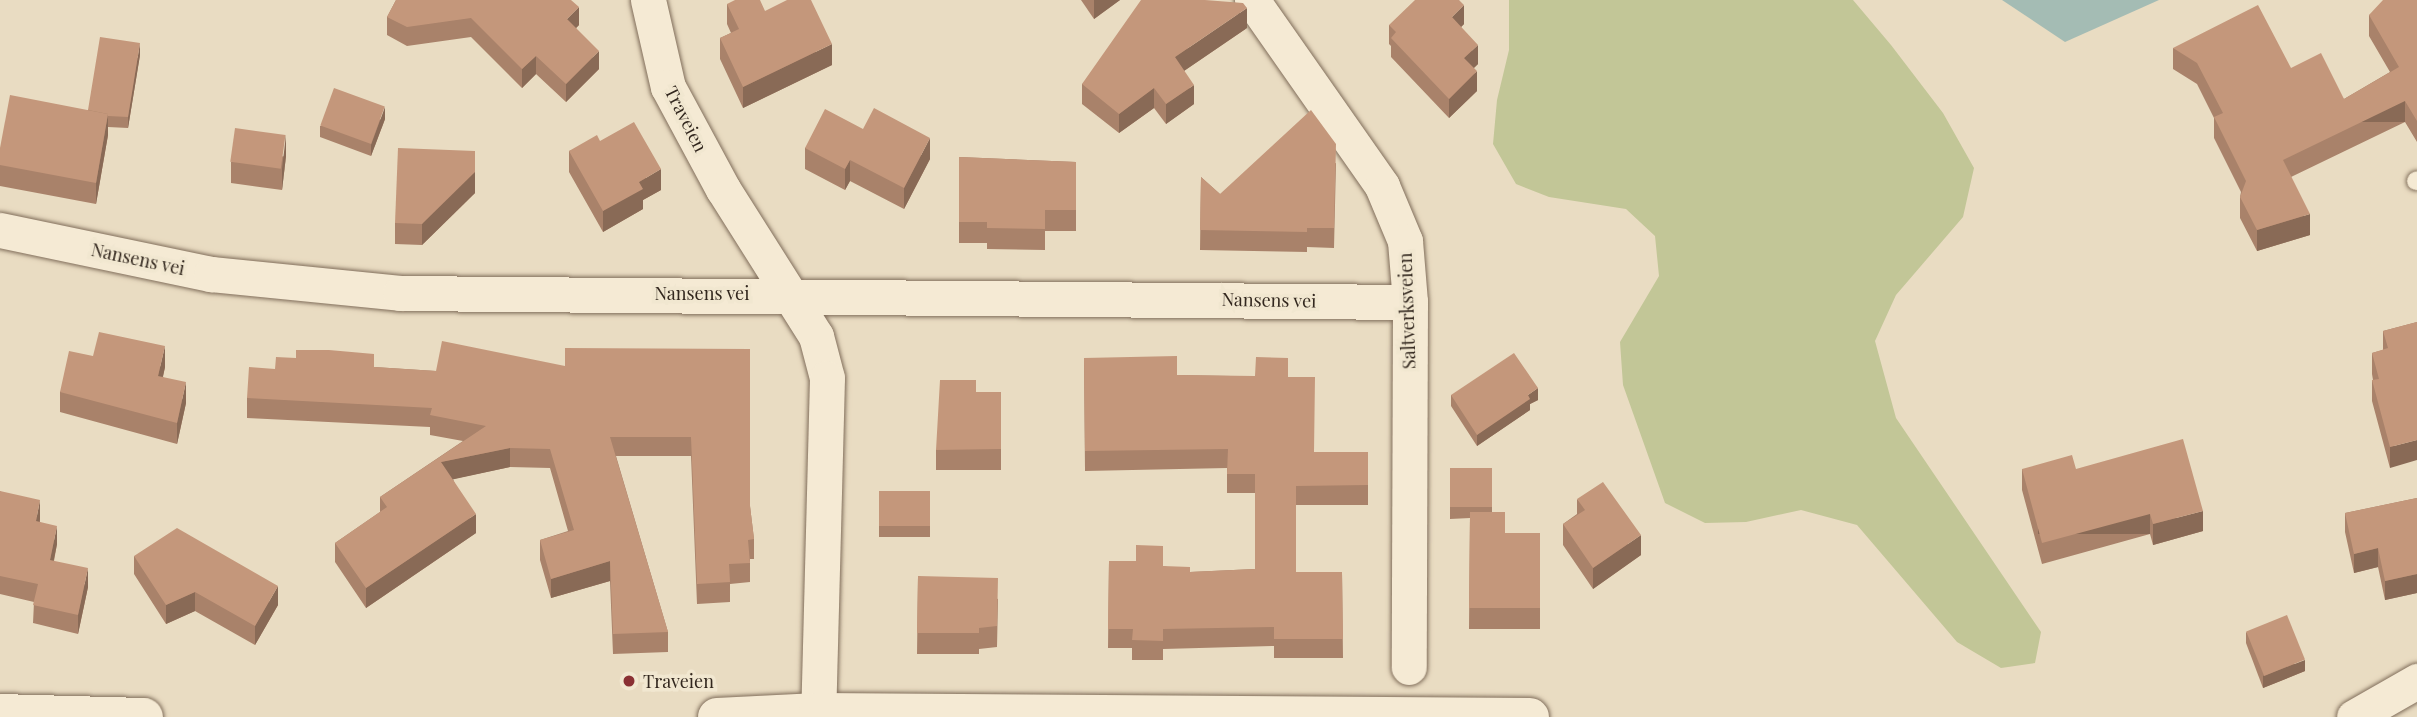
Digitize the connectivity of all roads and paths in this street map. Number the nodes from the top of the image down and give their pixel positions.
1 (648, 0) edge
2 (1252, 0) edge
3 (0, 230) edge
4 (790, 293) junction
5 (1410, 302) junction
6 (1409, 667) dead end
7 (2417, 681) edge
8 (818, 712) junction
9 (0, 713) edge
10 (144, 717) edge
11 (717, 717) edge
12 (1530, 717) edge
13 (2354, 717) edge

1 - 4 street, Traveien
2 - 5 street, Saltverksveien
3 - 4 street, Nansens vei
4 - 5 street, Nansens vei
4 - 8 street, Traveien
5 - 6 street, Saltverksveien
7 - 13 street
8 - 11 street
8 - 12 street
9 - 10 street

